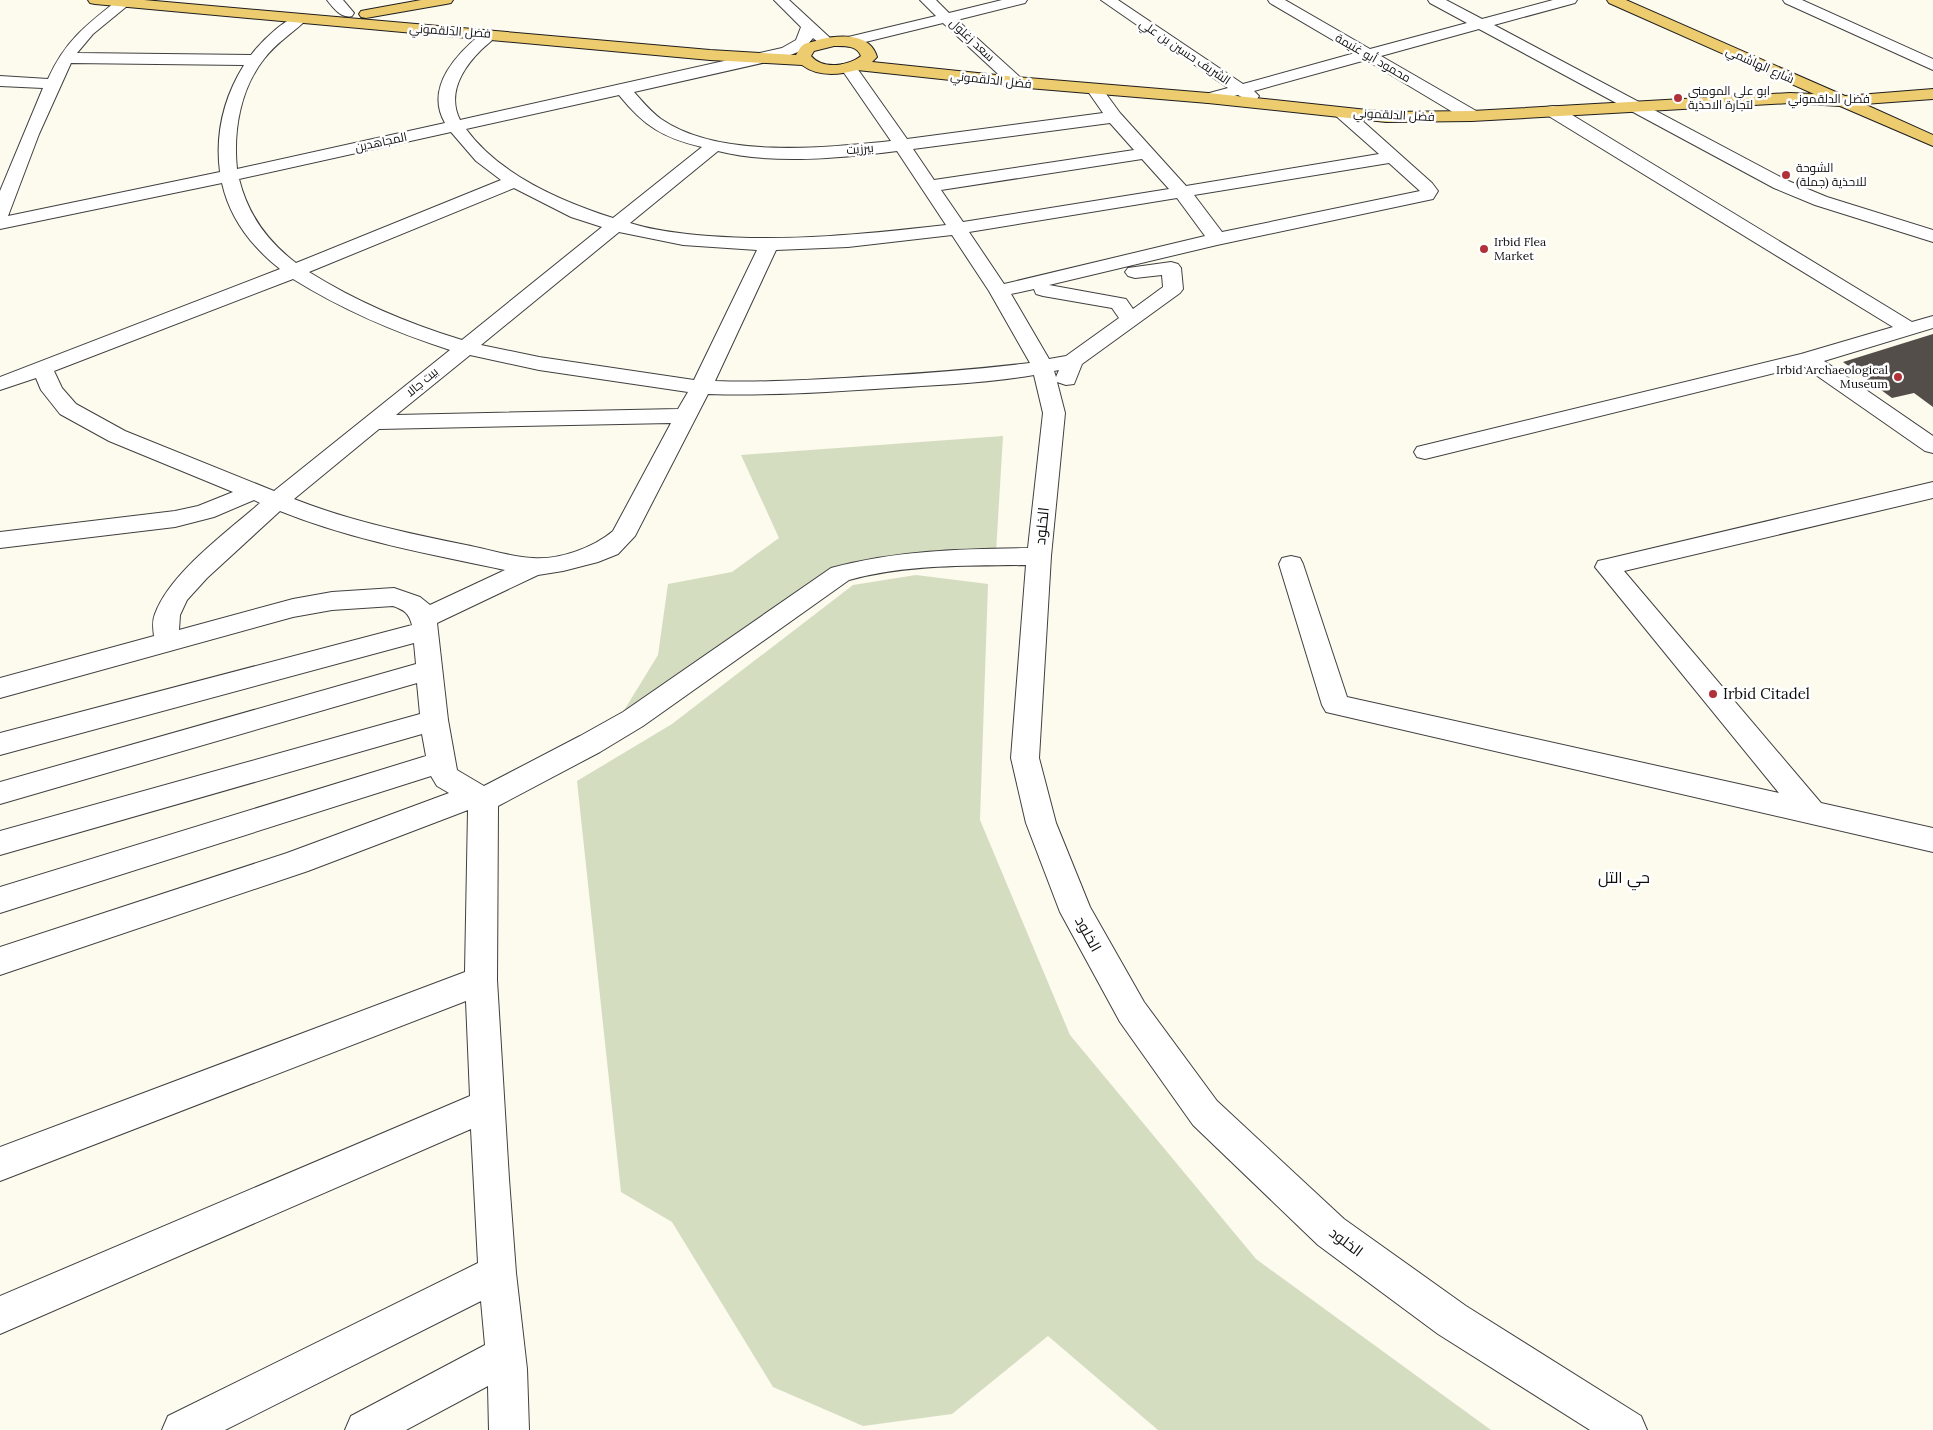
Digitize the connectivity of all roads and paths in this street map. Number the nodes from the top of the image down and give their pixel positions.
1 (95, 0) edge
2 (196, 0) edge
3 (334, 0) edge
4 (446, 0) edge
5 (781, 0) edge
6 (927, 0) edge
7 (1020, 0) edge
8 (1108, 0) edge
9 (1275, 0) edge
10 (1435, 0) edge
11 (1570, 0) edge
12 (1614, 0) edge
13 (1641, 0) edge
14 (1790, 0) edge
15 (125, 2) junction
16 (347, 14) junction
17 (946, 17) junction
18 (299, 19) junction
19 (385, 19) junction
20 (1480, 24) junction
21 (809, 26) junction
22 (490, 34) junction
23 (849, 41) junction
24 (826, 42) junction
25 (710, 54) junction
26 (1368, 55) junction
27 (65, 58) junction
28 (762, 59) junction
29 (255, 60) junction
30 (805, 60) junction
31 (1933, 65) edge
32 (853, 66) junction
33 (689, 74) junction
34 (0, 81) edge
35 (1016, 82) junction
36 (52, 84) junction
37 (1933, 85) edge
38 (623, 89) junction
39 (1241, 89) junction
40 (1095, 90) junction
41 (1933, 94) edge
42 (1914, 96) junction
43 (1208, 98) junction
44 (1849, 98) junction
45 (1262, 104) junction
46 (1636, 106) junction
47 (1553, 110) junction
48 (1924, 110) dead end
49 (1342, 112) junction
50 (1472, 116) junction
51 (1114, 117) junction
52 (454, 126) junction
53 (1933, 129) edge
54 (1933, 141) edge
55 (902, 145) junction
56 (714, 146) junction
57 (1147, 153) junction
58 (1394, 157) junction
59 (228, 176) junction
60 (515, 181) junction
61 (929, 186) junction
62 (1182, 192) junction
63 (0, 214) edge
64 (0, 223) edge
65 (616, 226) junction
66 (956, 229) junction
67 (1933, 236) edge
68 (1217, 239) junction
69 (769, 245) junction
70 (294, 271) junction
71 (1043, 290) junction
72 (1002, 296) junction
73 (1130, 320) junction
74 (1933, 322) edge
75 (1910, 329) junction
76 (464, 348) junction
77 (1807, 359) junction
78 (1073, 361) junction
79 (1043, 368) junction
80 (43, 369) junction
81 (0, 384) edge
82 (701, 387) junction
83 (1054, 413) junction
84 (686, 416) junction
85 (374, 422) junction
86 (1932, 445) edge
87 (1425, 452) dead end
88 (1933, 490) edge
89 (252, 491) junction
90 (277, 500) junction
91 (0, 540) edge
92 (1038, 556) junction
93 (1291, 564) dead end
94 (533, 567) junction
95 (425, 624) junction
96 (168, 643) junction
97 (430, 670) junction
98 (0, 688) edge
99 (434, 720) junction
100 (0, 744) edge
101 (440, 762) junction
102 (0, 793) edge
103 (478, 798) junction
104 (1810, 812) junction
105 (1933, 840) edge
106 (0, 843) edge
107 (0, 900) edge
108 (0, 961) edge
109 (481, 980) junction
110 (488, 1105) junction
111 (0, 1164) edge
112 (497, 1273) junction
113 (0, 1315) edge
114 (505, 1356) junction
115 (182, 1430) edge
116 (365, 1430) edge
117 (508, 1430) edge
118 (1628, 1430) edge

1 - 15 main road, فضل الدلقموني
2 - 16 main road
3 - 16 street
4 - 19 main road
5 - 21 street
6 - 17 street, سعد زغلول
7 - 17 street
8 - 39 street, الشريف حسين بن علي
9 - 26 street, محمود أبو غنيمة
10 - 20 street
11 - 20 street
12 - 44 main road, شارع الهاشمي
13 - 44 main road, شارع الهاشمي
14 - 31 street
15 - 18 main road, فضل الدلقموني
15 - 27 street
16 - 19 main road
17 - 23 street
17 - 35 street, سعد زغلول
18 - 19 main road, فضل الدلقموني
18 - 29 street
19 - 22 main road, فضل الدلقموني
20 - 26 street
20 - 46 street
21 - 24 street
21 - 28 street, المجاهدين
22 - 25 main road, فضل الدلقموني
22 - 52 street
23 - 24 main road
23 - 32 main road
24 - 30 main road
25 - 28 main road, فضل الدلقموني
25 - 33 street
26 - 39 street
26 - 50 street, محمود أبو غنيمة
27 - 29 street
27 - 36 street
28 - 30 main road, فضل الدلقموني
28 - 33 street, المجاهدين
29 - 59 street
30 - 32 main road, فضل الدلقموني
32 - 35 main road, فضل الدلقموني
32 - 55 street, الخلود
33 - 38 street, المجاهدين
34 - 36 street
35 - 40 main road, فضل الدلقموني
36 - 63 street
37 - 44 main road
38 - 52 street, المجاهدين
38 - 56 street, بيرزيت
39 - 43 street
39 - 45 street, الشريف حسين بن علي
40 - 43 main road, فضل الدلقموني
40 - 51 street
41 - 42 main road, فضل الدلقموني
42 - 44 main road, فضل الدلقموني
42 - 48 main road
43 - 45 main road, فضل الدلقموني
44 - 46 main road, فضل الدلقموني
44 - 53 main road, شارع الهاشمي
44 - 54 main road, شارع الهاشمي
45 - 49 main road, فضل الدلقموني
46 - 47 main road, فضل الدلقموني
46 - 67 street
47 - 50 main road, فضل الدلقموني
47 - 75 street
49 - 50 main road, فضل الدلقموني
49 - 58 street
51 - 55 street, بيرزيت
51 - 57 street
52 - 59 street, المجاهدين
52 - 60 street
55 - 56 street, بيرزيت
55 - 61 street, الخلود
56 - 65 street, بيت جالا
57 - 61 street
57 - 62 street
58 - 62 street
58 - 68 street
59 - 64 street, المجاهدين
59 - 70 street
60 - 65 street
60 - 70 street
61 - 66 street, الخلود
62 - 66 street
62 - 68 street
65 - 69 street
65 - 76 street, بيت جالا
66 - 69 street
66 - 72 street, الخلود
68 - 72 street
69 - 82 street
70 - 76 street
70 - 80 street
71 - 72 street
71 - 73 street
71 - 73 street
72 - 79 street, الخلود
73 - 78 street
74 - 75 street
75 - 77 street
76 - 82 street
76 - 85 street, بيت جالا
77 - 86 street
77 - 87 street
78 - 79 street
78 - 83 street
79 - 82 street
79 - 83 street, الخلود
80 - 81 street
80 - 89 street
82 - 84 street
83 - 92 street, الخلود
84 - 85 street
84 - 94 street
85 - 90 street, بيت جالا
88 - 104 street
89 - 90 street
89 - 91 street
90 - 94 street
90 - 96 street, بيت جالا
92 - 103 street
92 - 118 street, الخلود
93 - 104 street
94 - 95 street
95 - 96 street
95 - 97 street
95 - 100 street
96 - 98 street
97 - 99 street
97 - 102 street
99 - 101 street
99 - 106 street
101 - 103 street
101 - 107 street
103 - 108 street
103 - 109 street
104 - 105 street
109 - 110 street
109 - 111 street
110 - 112 street
110 - 113 street
112 - 114 street
112 - 115 street
114 - 116 street
114 - 117 street

